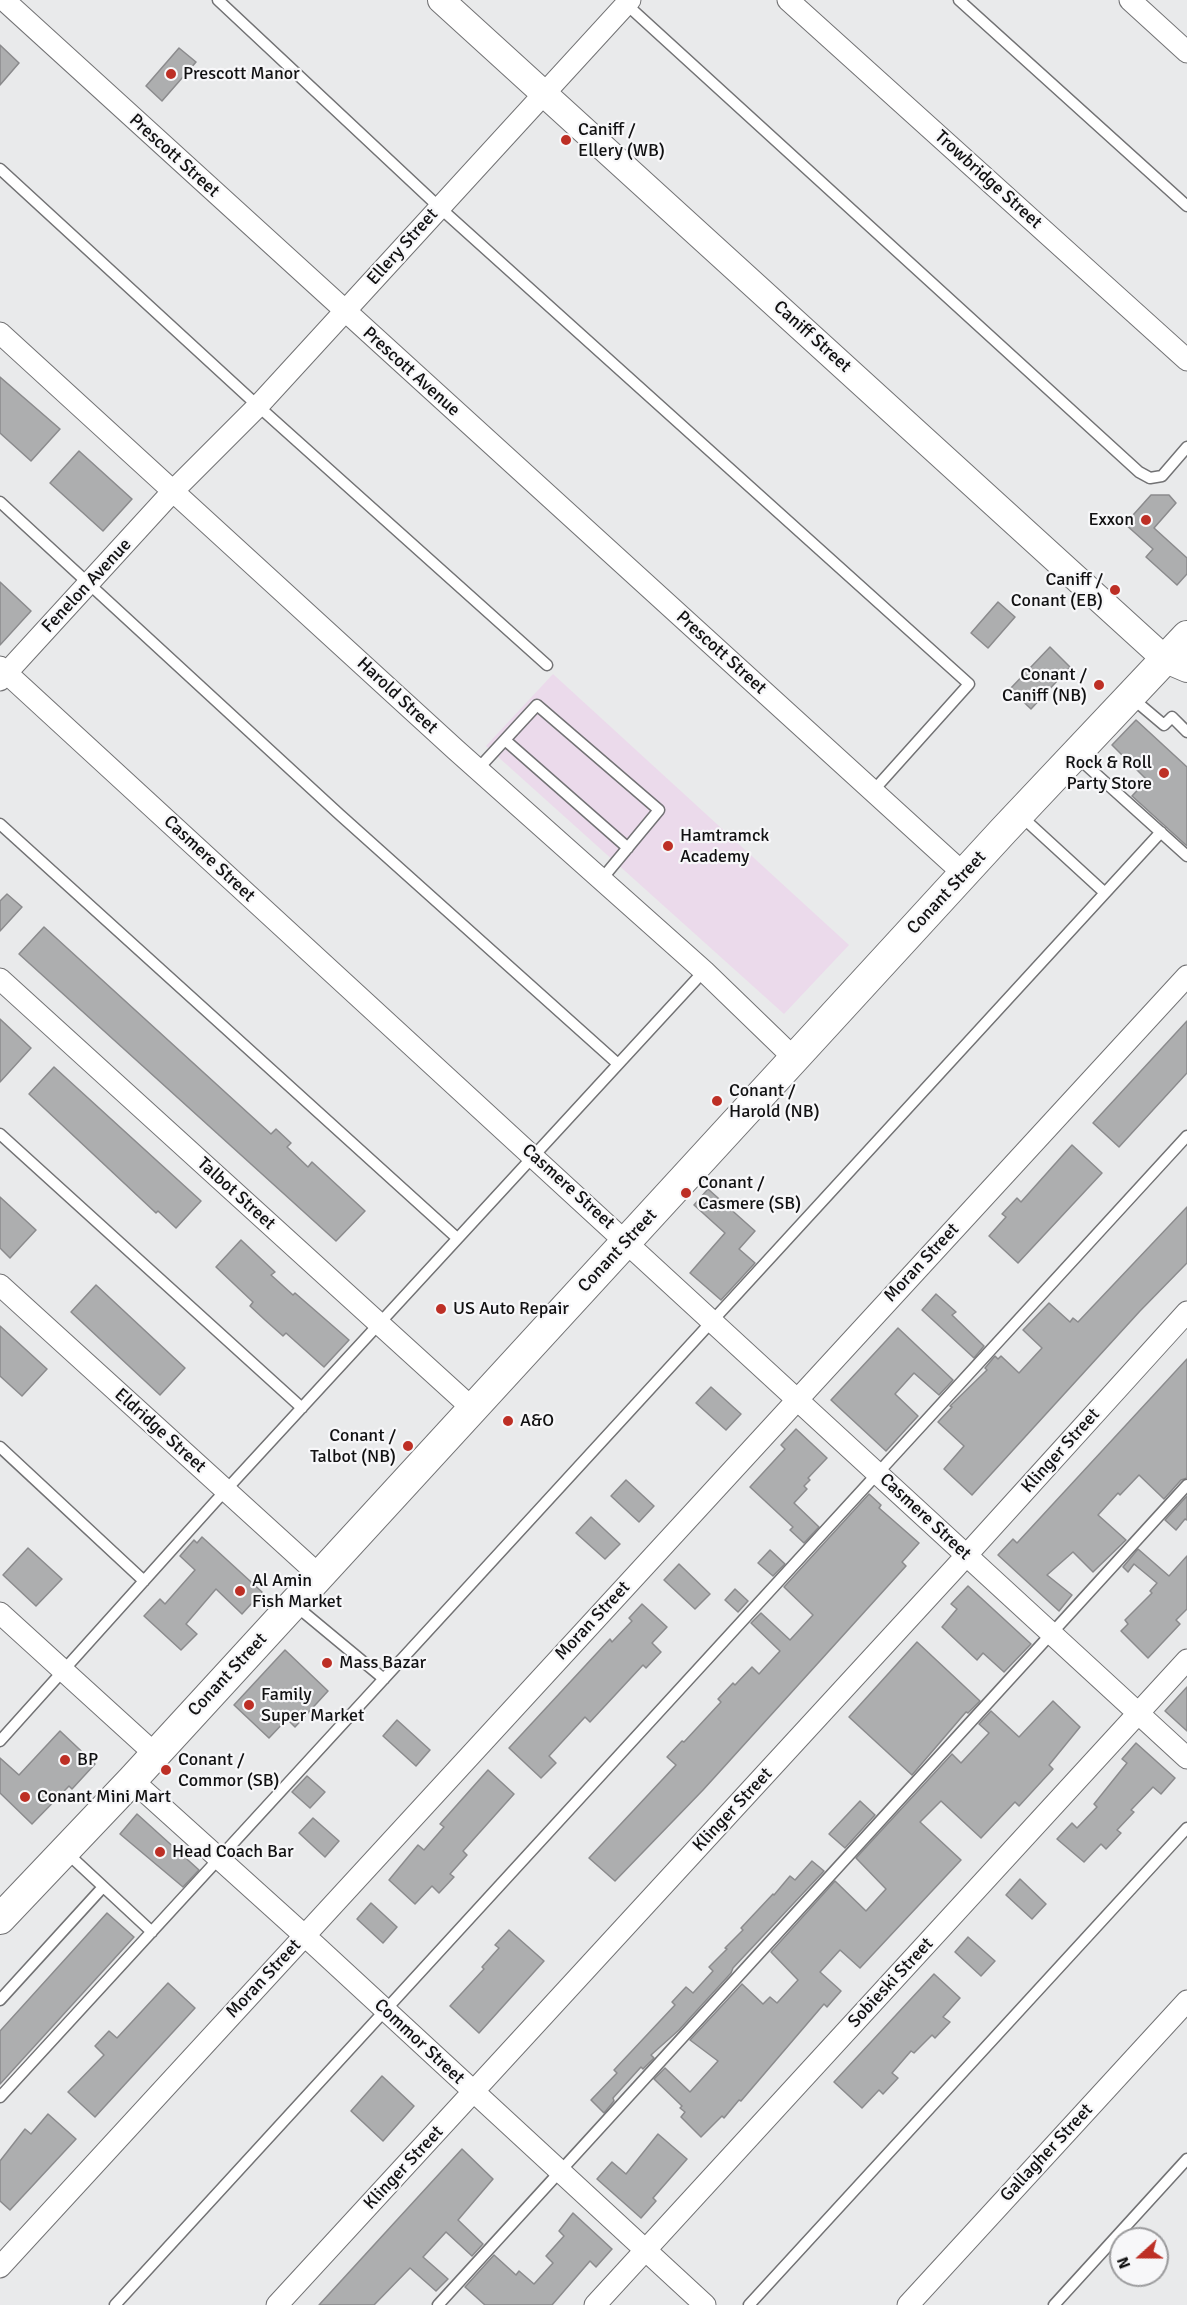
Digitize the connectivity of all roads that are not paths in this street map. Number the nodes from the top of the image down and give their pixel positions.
1 (4, 0) edge
2 (218, 0) edge
3 (441, 0) edge
4 (788, 0) edge
5 (959, 0) edge
6 (1130, 0) edge
7 (628, 2) edge
8 (1187, 52) edge
9 (544, 93) junction
10 (0, 169) edge
11 (1187, 206) edge
12 (440, 207) junction
13 (344, 311) junction
14 (0, 333) edge
15 (1187, 360) edge
16 (258, 406) junction
17 (478, 433) joint
18 (1187, 447) edge
19 (173, 491) junction
20 (0, 502) edge
21 (89, 583) junction
22 (1187, 636) edge
23 (1176, 664) edge
24 (547, 665) dead end
25 (2, 674) edge
26 (1131, 697) junction
27 (1187, 732) edge
28 (505, 740) junction
29 (1076, 755) junction
30 (477, 770) junction
31 (873, 791) junction
32 (1020, 814) junction
33 (0, 824) edge
34 (1161, 832) junction
35 (628, 848) junction
36 (1187, 856) edge
37 (964, 874) junction
38 (602, 880) junction
39 (1105, 893) junction
40 (704, 971) junction
41 (1187, 976) edge
42 (0, 979) edge
43 (795, 1059) junction
44 (618, 1064) junction
45 (0, 1134) edge
46 (1187, 1136) edge
47 (533, 1156) junction
48 (457, 1238) junction
49 (627, 1241) junction
50 (0, 1285) edge
51 (1187, 1312) edge
52 (713, 1320) junction
53 (380, 1324) junction
54 (797, 1398) junction
55 (302, 1408) junction
56 (473, 1409) junction
57 (0, 1447) edge
58 (878, 1473) junction
59 (1187, 1485) edge
60 (226, 1491) junction
61 (967, 1555) junction
62 (320, 1576) junction
63 (144, 1581) junction
64 (294, 1604) junction
65 (0, 1612) edge
66 (1052, 1633) junction
67 (1187, 1660) edge
68 (64, 1671) junction
69 (384, 1679) junction
70 (1139, 1713) junction
71 (0, 1741) edge
72 (155, 1754) junction
73 (1187, 1758) edge
74 (132, 1780) junction
75 (1187, 1828) edge
76 (64, 1851) junction
77 (219, 1859) junction
78 (103, 1887) junction
79 (0, 1918) edge
80 (152, 1932) junction
81 (304, 1935) junction
82 (0, 2000) edge
83 (1187, 2001) edge
84 (385, 2010) junction
85 (474, 2092) junction
86 (0, 2097) edge
87 (1187, 2159) edge
88 (560, 2171) junction
89 (645, 2250) junction
90 (0, 2267) edge
91 (115, 2305) edge
92 (277, 2305) edge
93 (438, 2305) edge
94 (595, 2305) edge
95 (705, 2305) edge
96 (749, 2305) edge
97 (908, 2305) edge
98 (1054, 2305) edge

1 - 13 street, Prescott Street
2 - 12 lane
3 - 9 street, Caniff Street
4 - 15 street, Trowbridge Street
5 - 11 lane
6 - 8 street
7 - 9 street, Ellery Street
7 - 18 lane
9 - 12 street, Ellery Street
9 - 23 street, Caniff Street
10 - 16 lane
12 - 13 street, Ellery Street
12 - 31 lane
13 - 16 street, Ellery Street
13 - 17 street, Prescott Avenue
14 - 19 street, Harold Street
16 - 19 street, Ellery Street
16 - 24 lane
17 - 31 street, Prescott Street
19 - 21 street, Fenelon Avenue
19 - 30 street, Harold Street
20 - 21 lane
21 - 25 street, Fenelon Avenue
21 - 44 lane
22 - 23 main road, Conant Street
23 - 26 main road, Conant Street
25 - 47 street, Casmere Street
26 - 27 lane
26 - 29 main road, Conant Street
28 - 30 lane
28 - 35 lane
28 - 35 lane
29 - 32 main road, Conant Street
29 - 34 lane
30 - 38 street, Harold Street
31 - 37 street, Prescott Street
32 - 37 main road, Conant Street
32 - 39 lane
33 - 48 lane
34 - 36 lane
34 - 39 lane
35 - 38 lane
37 - 43 main road, Conant Street
38 - 40 street, Harold Street
39 - 52 lane
40 - 43 street, Harold Street
40 - 44 lane
41 - 54 street, Moran Street
42 - 53 street, Talbot Street
43 - 49 main road, Conant Street
44 - 47 lane
45 - 55 lane
46 - 58 lane
47 - 48 lane
47 - 49 street, Casmere Street
48 - 53 lane
49 - 52 street, Casmere Street
49 - 56 main road, Conant Street
50 - 60 street, Eldridge Street
51 - 61 street, Klinger Street
52 - 54 street, Casmere Street
52 - 69 lane
53 - 55 lane
53 - 56 street, Talbot Street
54 - 58 street, Casmere Street
54 - 81 street, Moran Street
55 - 60 lane
56 - 62 main road, Conant Street
57 - 63 lane
58 - 61 street, Casmere Street
58 - 84 lane
59 - 66 lane
60 - 62 street, Eldridge Street
60 - 63 lane
61 - 66 street, Casmere Street
61 - 85 street, Klinger Street
62 - 64 main road, Conant Street
63 - 68 lane
64 - 69 lane
64 - 72 main road, Conant Street
65 - 68 street
66 - 70 street, Casmere Street
66 - 88 lane
67 - 70 street, Sobieski Street
68 - 71 lane
68 - 72 street
69 - 77 lane
70 - 73 street, Casmere Street
70 - 89 street, Sobieski Street
72 - 74 main road, Conant Street
74 - 76 main road, Conant Street
74 - 77 street, Commor Street
75 - 96 lane
76 - 78 lane
76 - 79 main road, Conant Street
77 - 80 lane
77 - 81 street, Commor Street
78 - 80 lane
78 - 82 lane
80 - 86 lane
81 - 84 street, Commor Street
81 - 90 street, Moran Street
83 - 97 street, Gallagher Street
84 - 85 street, Commor Street
84 - 91 lane
85 - 88 street, Commor Street
85 - 92 street, Klinger Street
87 - 98 lane
88 - 89 street, Commor Street
88 - 93 lane
89 - 94 street, Sobieski Street
89 - 95 street, Commor Street

